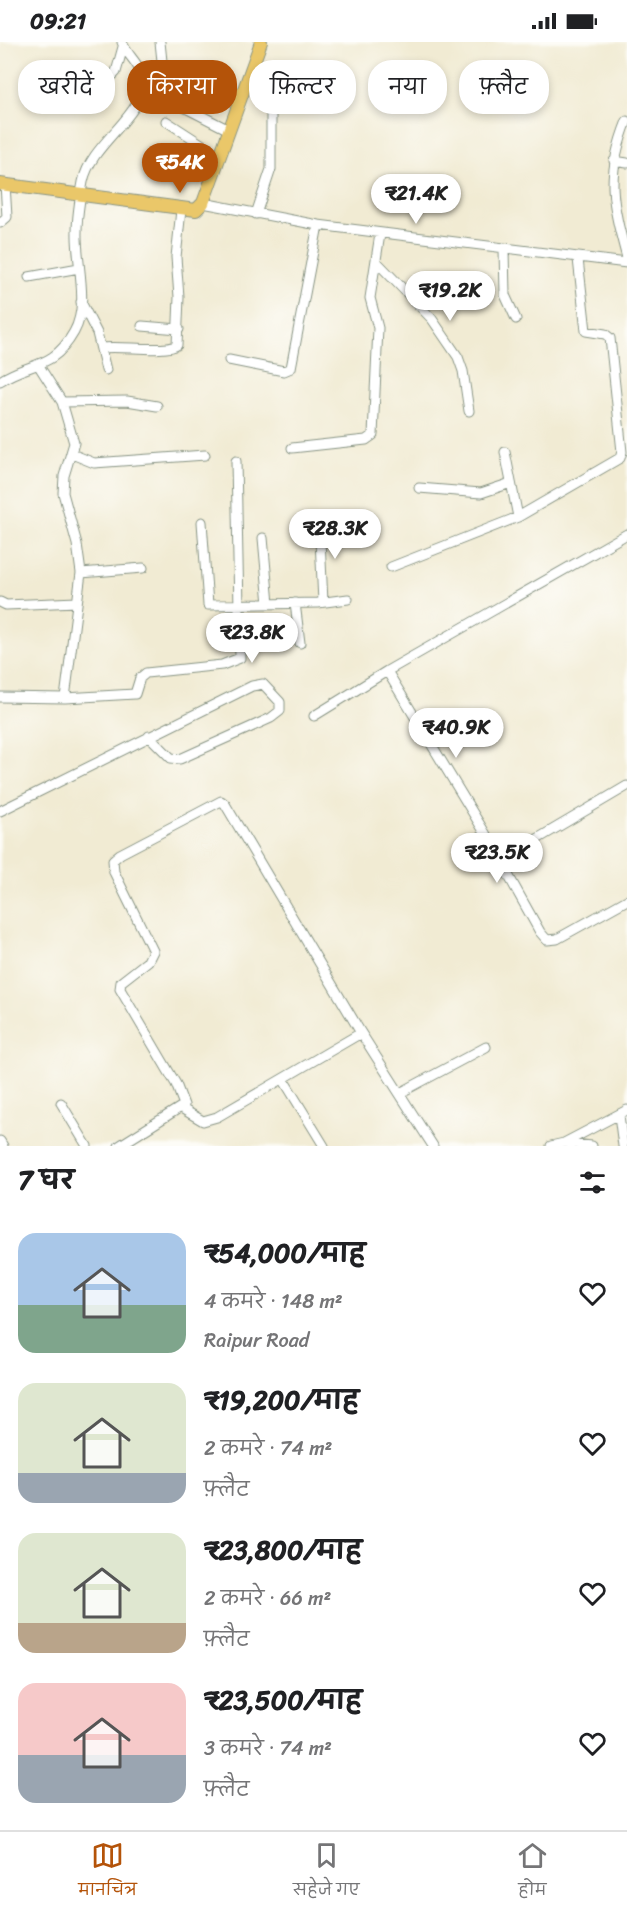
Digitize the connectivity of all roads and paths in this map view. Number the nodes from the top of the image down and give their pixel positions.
1 (160, 42) edge
2 (261, 42) edge
3 (123, 44) edge
4 (115, 73) edge
5 (271, 114) edge
6 (166, 121) dead end
7 (627, 121) edge
8 (229, 130) junction
9 (220, 156) junction
10 (614, 161) junction
11 (627, 163) edge
12 (2, 184) edge
13 (81, 195) junction
14 (203, 203) junction
15 (181, 210) junction
16 (256, 213) junction
17 (0, 223) edge
18 (318, 225) junction
19 (380, 234) junction
20 (504, 249) junction
21 (627, 258) edge
22 (578, 259) junction
23 (376, 261) junction
24 (627, 263) edge
25 (79, 268) junction
26 (29, 277) dead end
27 (81, 302) junction
28 (516, 319) dead end
29 (142, 326) dead end
30 (179, 329) junction
31 (101, 348) junction
32 (229, 360) dead end
33 (39, 366) junction
34 (106, 370) dead end
35 (0, 381) edge
36 (62, 402) junction
37 (156, 406) dead end
38 (469, 411) dead end
39 (292, 448) dead end
40 (505, 452) dead end
41 (72, 454) junction
42 (205, 455) dead end
43 (236, 461) dead end
44 (511, 483) junction
45 (419, 488) dead end
46 (518, 517) junction
47 (320, 519) dead end
48 (202, 522) dead end
49 (627, 534) edge
50 (263, 537) dead end
51 (391, 567) dead end
52 (143, 568) dead end
53 (81, 573) junction
54 (348, 599) dead end
55 (77, 602) junction
56 (323, 602) junction
57 (0, 603) edge
58 (295, 603) junction
59 (269, 604) junction
60 (238, 605) junction
61 (300, 643) dead end
62 (387, 671) junction
63 (0, 697) edge
64 (66, 698) junction
65 (314, 716) dead end
66 (149, 736) junction
67 (627, 786) edge
68 (0, 811) edge
69 (502, 861) junction
70 (627, 900) edge
71 (361, 1033) junction
72 (486, 1047) dead end
73 (283, 1079) junction
74 (400, 1093) junction
75 (61, 1103) dead end
76 (182, 1108) junction
77 (623, 1112) edge
78 (0, 1141) edge
79 (564, 1143) junction
80 (3, 1146) edge
81 (87, 1146) edge
82 (119, 1146) edge
83 (324, 1146) edge
84 (433, 1146) edge
85 (551, 1146) edge
86 (592, 1146) edge
87 (623, 1146) edge

1 - 8 street
2 - 8 main road
3 - 4 street
3 - 13 street
5 - 16 street
6 - 9 street
7 - 10 street
8 - 9 main road
9 - 14 main road
10 - 11 street
10 - 21 street
12 - 13 main road
12 - 17 street
13 - 15 main road
13 - 25 street
14 - 15 main road
14 - 16 street
15 - 30 street
16 - 18 street
18 - 19 street
18 - 32 street
19 - 20 street
19 - 23 street
20 - 22 street
20 - 28 street
22 - 24 street
22 - 46 street
23 - 38 street
23 - 39 street
25 - 26 street
25 - 27 street
27 - 31 street
27 - 33 street
29 - 30 street
30 - 31 street
31 - 34 street
33 - 35 street
33 - 36 street
36 - 37 street
36 - 41 street
40 - 44 street
41 - 42 street
41 - 53 street
43 - 60 street
44 - 45 street
44 - 46 street
46 - 51 street
47 - 56 street
48 - 60 street
49 - 62 street
50 - 59 street
52 - 53 street
53 - 55 street
54 - 56 street
55 - 57 street
55 - 64 street
56 - 58 street
58 - 59 street
58 - 61 street
59 - 60 street
60 - 64 street
62 - 65 street
62 - 69 street
63 - 64 street
66 - 66 street
66 - 68 street
67 - 69 street
69 - 70 street
71 - 73 street
71 - 74 street
71 - 76 street
72 - 74 street
73 - 76 street
73 - 83 street
74 - 84 street
75 - 81 street
76 - 82 street
77 - 79 street
77 - 87 street
78 - 80 street
79 - 85 street
79 - 86 street

